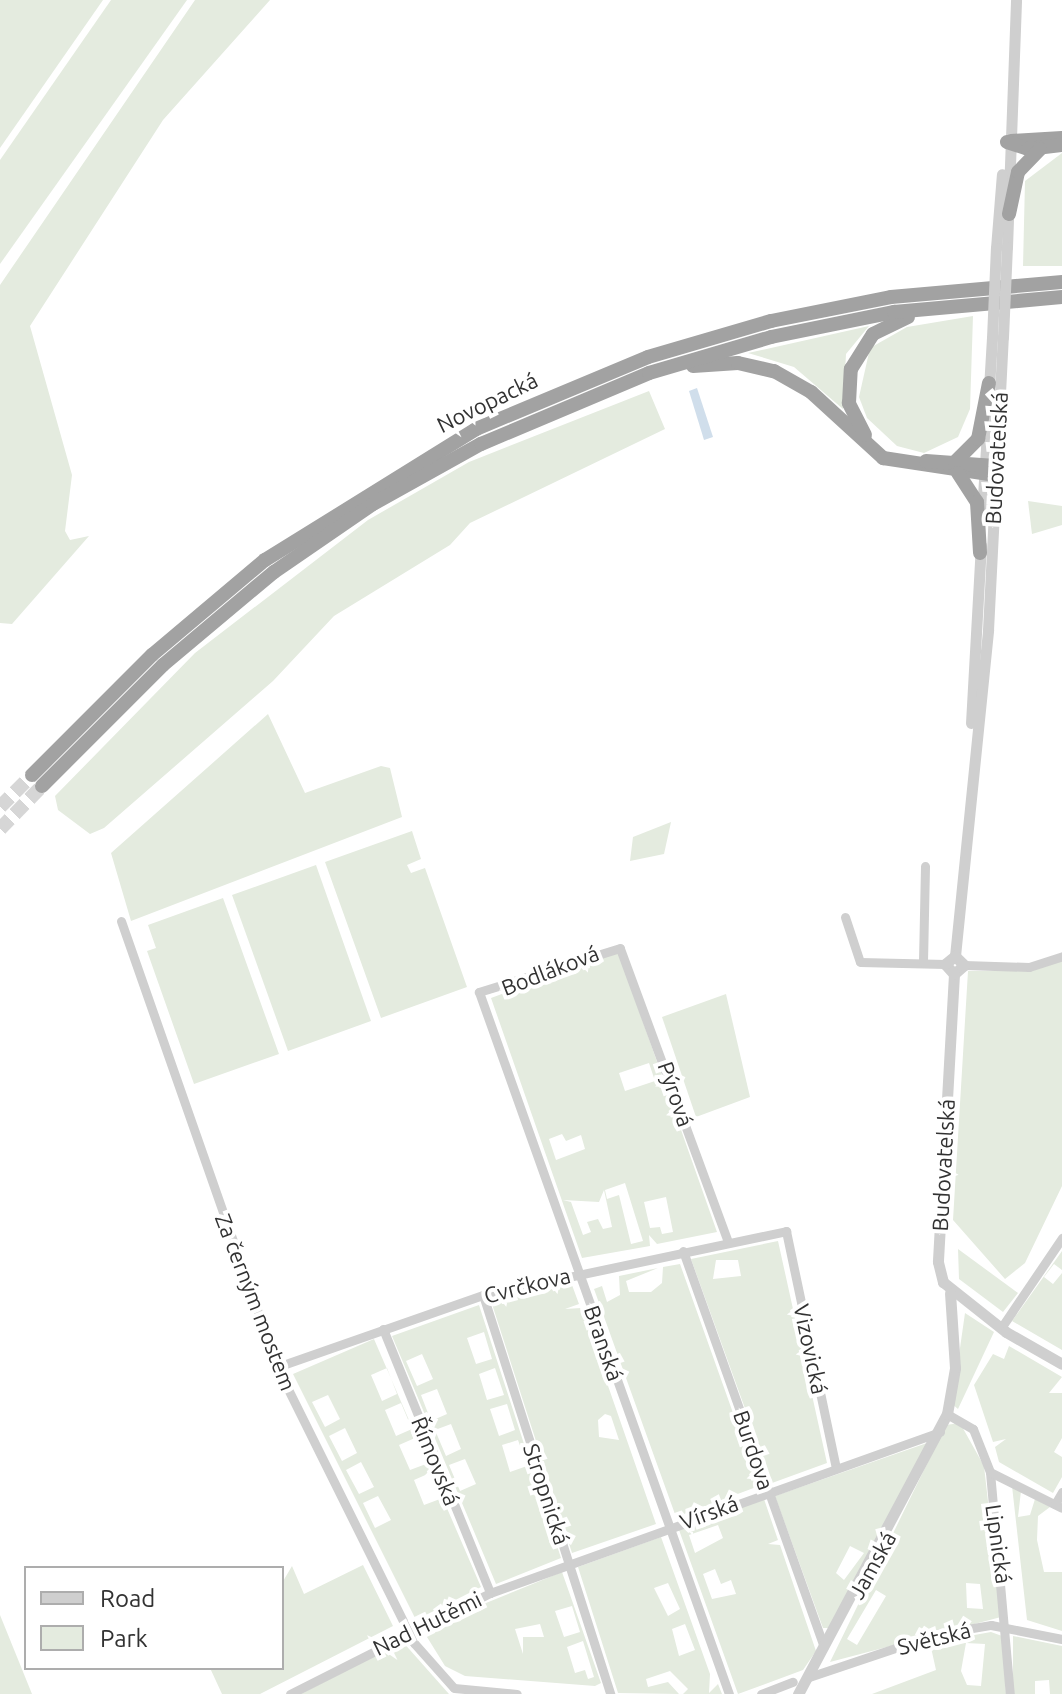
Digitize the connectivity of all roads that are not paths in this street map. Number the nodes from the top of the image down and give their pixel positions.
1 (1016, 0) edge
2 (1062, 138) edge
3 (1007, 142) junction
4 (1062, 145) edge
5 (1040, 149) junction
6 (1009, 214) junction
7 (1002, 248) junction
8 (1057, 281) edge
9 (1062, 297) edge
10 (938, 306) junction
11 (997, 338) junction
12 (649, 373) junction
13 (989, 383) junction
14 (956, 468) junction
15 (990, 470) junction
16 (980, 553) junction
17 (970, 772) junction
18 (925, 866) dead end
19 (845, 917) dead end
20 (121, 921) dead end
21 (620, 948) joint
22 (1062, 956) edge
23 (923, 962) junction
24 (954, 964) junction
25 (479, 992) joint
26 (786, 1231) joint
27 (1062, 1238) edge
28 (728, 1242) junction
29 (683, 1251) junction
30 (579, 1272) junction
31 (950, 1293) junction
32 (483, 1295) junction
33 (1001, 1328) junction
34 (383, 1329) junction
35 (1062, 1364) edge
36 (277, 1367) junction
37 (947, 1414) junction
38 (940, 1432) junction
39 (836, 1468) junction
40 (990, 1472) junction
41 (768, 1491) junction
42 (1062, 1492) edge
43 (1059, 1506) edge
44 (668, 1527) junction
45 (570, 1564) junction
46 (490, 1593) junction
47 (1008, 1626) junction
48 (407, 1631) junction
49 (1062, 1639) edge
50 (825, 1649) junction
51 (809, 1677) junction
52 (796, 1688) edge
53 (290, 1694) edge
54 (517, 1694) edge
55 (610, 1694) edge
56 (729, 1694) edge
57 (761, 1694) edge
58 (1010, 1694) edge

1 - 3 street, Budovatelská
2 - 3 highway
3 - 5 highway
3 - 6 street, Budovatelská
3 - 7 street, Budovatelská
4 - 5 highway
5 - 6 highway
6 - 7 street, Budovatelská
7 - 11 street, Budovatelská, bridge
8 - 12 highway, Novopacká
9 - 10 highway, Novopacká
10 - 12 highway, Novopacká
10 - 14 highway
11 - 13 street, Budovatelská
11 - 15 street, Budovatelská
12 - 14 highway
13 - 14 highway
13 - 15 street, Budovatelská
14 - 15 highway
14 - 16 highway
15 - 16 street, Budovatelská
15 - 17 street, Budovatelská
16 - 17 street, Budovatelská
17 - 24 street, Budovatelská
18 - 23 street
19 - 23 street
20 - 36 street, Za černým mostem
21 - 25 street, Bodláková
21 - 28 street, Pýrová
22 - 24 street
23 - 24 street
24 - 31 street, Budovatelská
25 - 30 street, Branská
26 - 28 street, Cvrčkova
26 - 39 street, Vizovická
27 - 33 street
28 - 29 street, Cvrčkova
29 - 30 street, Cvrčkova
29 - 41 street, Burdova
30 - 32 street, Cvrčkova
30 - 44 street, Branská
31 - 33 street
31 - 37 street
32 - 34 street, Cvrčkova
32 - 45 street, Stropnická
33 - 35 street
34 - 36 street, Cvrčkova
34 - 46 street, Římovská
36 - 48 street, Za černým mostem
37 - 38 street
37 - 40 street, Lipnická
38 - 39 street, Vírská
38 - 50 street, Jamská
39 - 41 street, Vírská
40 - 43 street
40 - 47 street, Lipnická
41 - 44 street, Vírská
41 - 50 street, Burdova
42 - 43 street
44 - 45 street, Vírská
44 - 56 street, Branská
45 - 46 street, Nad Hutěmi
45 - 55 street, Stropnická
46 - 48 street, Nad Hutěmi
47 - 49 street, Světská
47 - 51 street, Světská
47 - 58 street, Lipnická
48 - 53 street, Nad Hutěmi
48 - 54 street, Za černým mostem
50 - 51 street, Jamská
51 - 52 street, Jamská
52 - 57 street

